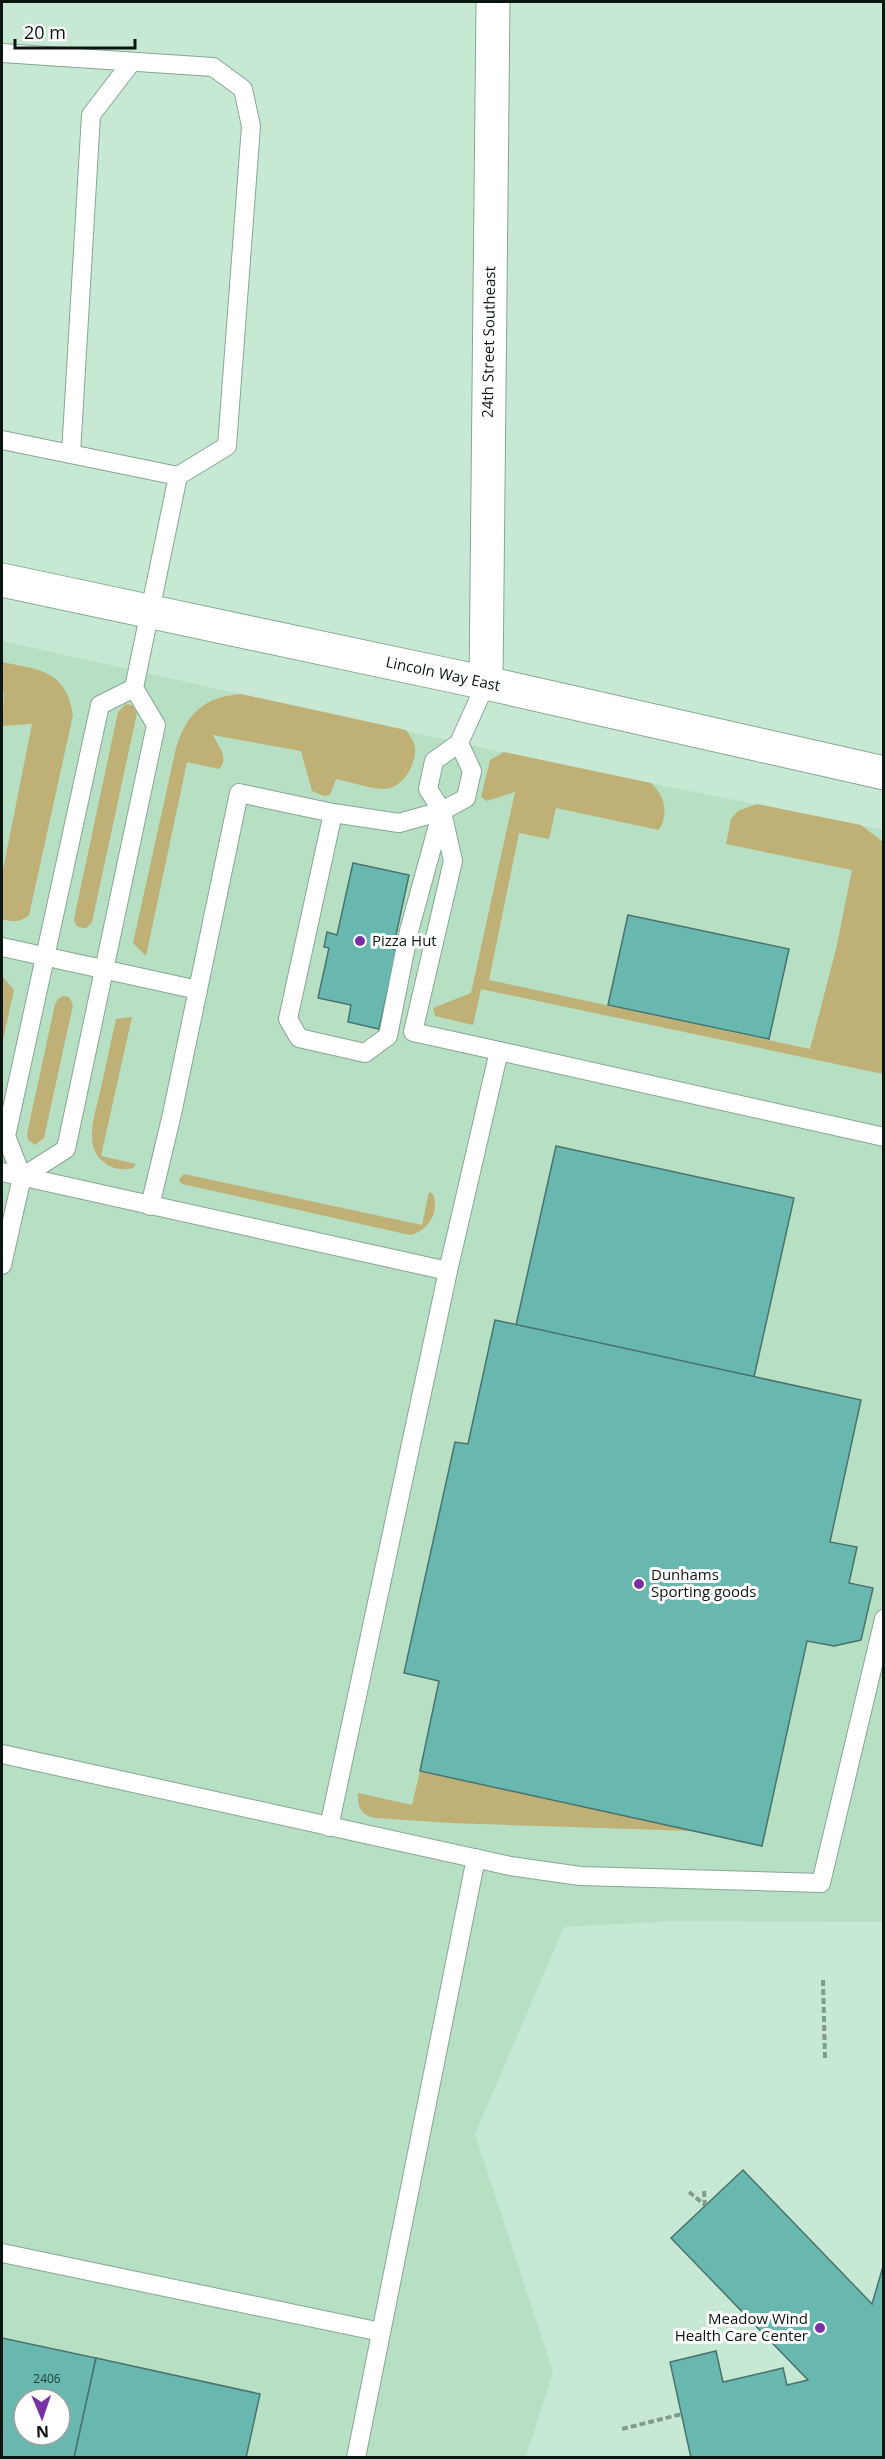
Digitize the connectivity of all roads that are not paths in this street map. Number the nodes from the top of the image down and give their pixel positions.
1 (493, 2) edge
2 (2, 53) edge
3 (131, 63) junction
4 (2, 440) edge
5 (71, 454) junction
6 (178, 476) junction
7 (2, 580) edge
8 (150, 612) junction
9 (486, 683) junction
10 (134, 688) junction
11 (459, 743) junction
12 (884, 773) edge
13 (442, 811) junction
14 (333, 813) junction
15 (2, 946) edge
16 (44, 956) junction
17 (104, 970) junction
18 (198, 990) junction
19 (499, 1051) junction
20 (884, 1137) edge
21 (2, 1172) edge
22 (22, 1177) junction
23 (150, 1206) junction
24 (2, 1264) edge
25 (448, 1271) junction
26 (884, 1619) edge
27 (2, 1754) edge
28 (329, 1827) junction
29 (476, 1858) junction
30 (2, 2253) edge
31 (381, 2332) junction
32 (356, 2457) edge

1 - 9 main road, 24th Street Southeast
2 - 3 lane
3 - 5 lane
3 - 6 lane
4 - 5 lane
5 - 6 lane
6 - 8 lane
7 - 8 main road, Lincoln Way East
8 - 9 main road, Lincoln Way East
8 - 10 lane
9 - 11 lane
9 - 12 main road, Lincoln Way East
10 - 16 lane
10 - 17 lane
11 - 13 lane
11 - 13 lane
13 - 14 lane
13 - 14 lane
13 - 19 lane
14 - 18 lane
15 - 16 lane
16 - 17 lane
16 - 22 lane
17 - 18 lane
17 - 22 lane
18 - 23 lane
19 - 20 lane
19 - 25 lane
21 - 22 lane
22 - 23 lane
22 - 24 lane
23 - 25 lane
25 - 28 lane
26 - 29 lane
27 - 28 lane
28 - 29 lane
29 - 31 lane
30 - 31 lane
31 - 32 lane

